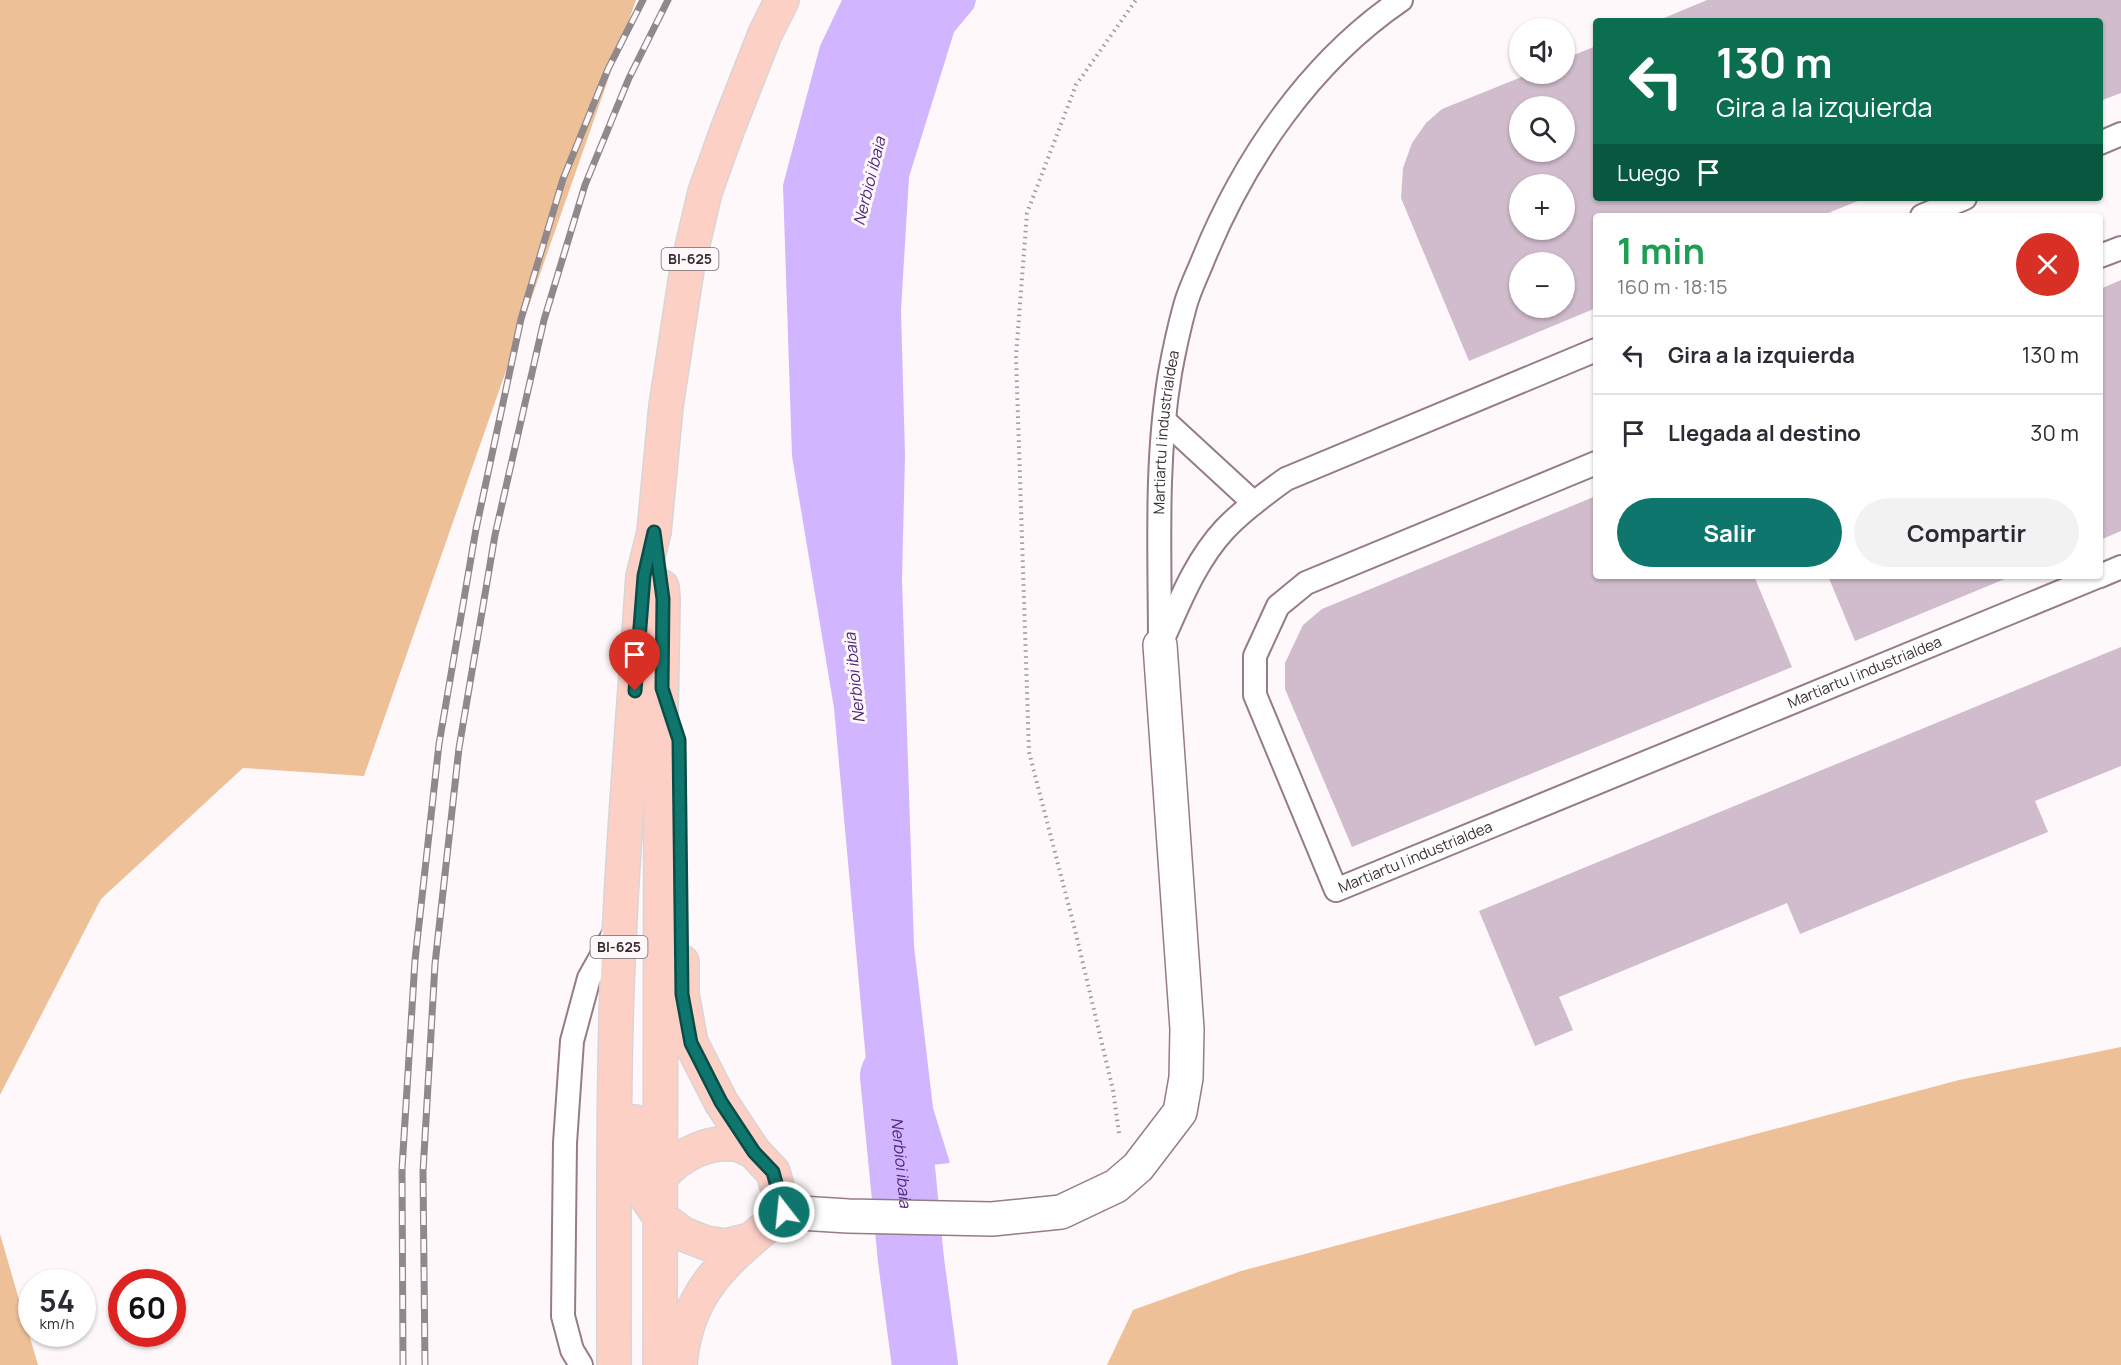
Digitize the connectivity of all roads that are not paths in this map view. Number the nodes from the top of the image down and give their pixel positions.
1 (782, 0) edge
2 (1401, 0) edge
3 (2121, 134) edge
4 (2103, 142) edge
5 (1958, 201) edge
6 (1929, 213) edge
7 (2121, 248) edge
8 (2103, 255) edge
9 (1593, 351) edge
10 (1165, 421) junction
11 (1593, 465) edge
12 (1254, 503) junction
13 (654, 532) junction
14 (2121, 567) edge
15 (2103, 574) edge
16 (2092, 579) edge
17 (1160, 645) junction
18 (662, 688) junction
19 (623, 852) junction
20 (620, 921) junction
21 (754, 1152) junction
22 (656, 1197) junction
23 (784, 1212) junction
24 (750, 1240) junction
25 (581, 1365) edge
26 (614, 1365) edge
27 (632, 1365) edge
28 (660, 1365) edge
29 (680, 1365) edge

1 - 13 main road, BI-625
2 - 10 lane, Martiartu I industrialdea
3 - 4 lane
5 - 6 lane
7 - 8 lane
9 - 12 lane
10 - 12 lane
10 - 17 lane, Martiartu I industrialdea
11 - 16 lane, Martiartu I industrialdea
12 - 17 lane
13 - 18 main road
13 - 19 main road, BI-625
14 - 15 lane, Martiartu I industrialdea
17 - 23 street
18 - 21 main road
18 - 22 main road
19 - 20 main road, BI-625
19 - 22 main road
20 - 25 lane
20 - 26 main road, BI-625
21 - 22 main road
21 - 23 main road
22 - 24 main road
22 - 27 main road
22 - 28 main road
23 - 24 main road
24 - 29 main road

